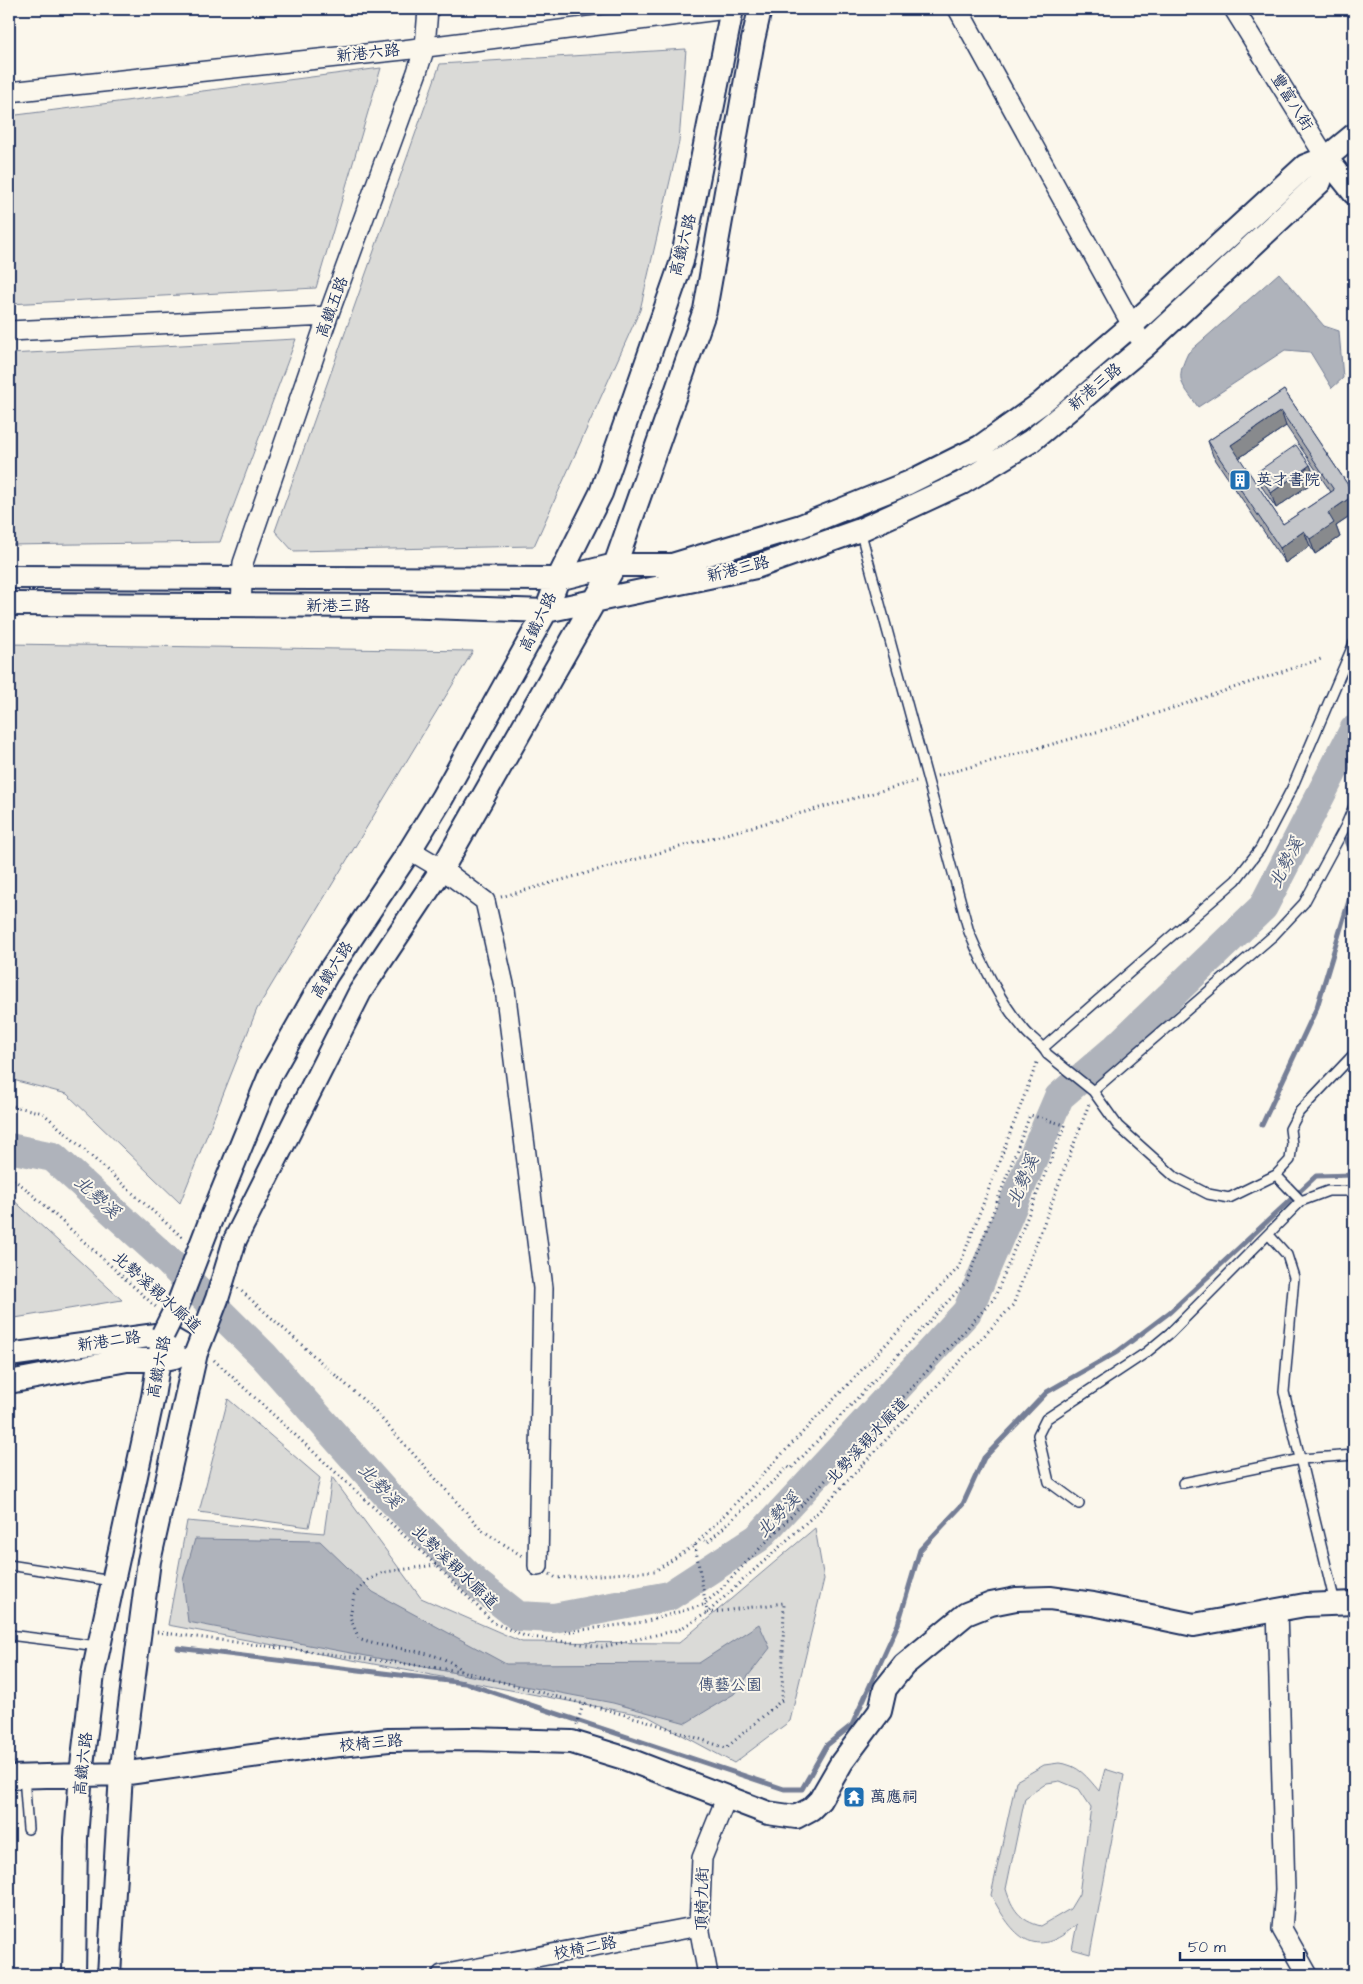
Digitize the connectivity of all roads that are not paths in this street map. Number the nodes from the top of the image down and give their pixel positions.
1 (428, 9) edge
2 (726, 9) edge
3 (732, 9) edge
4 (760, 9) edge
5 (958, 9) edge
6 (1234, 9) edge
7 (425, 47) junction
8 (9, 92) edge
9 (1354, 135) edge
10 (1326, 158) junction
11 (1354, 193) edge
12 (328, 316) junction
13 (1131, 326) junction
14 (9, 331) edge
15 (1144, 346) junction
16 (860, 530) junction
17 (615, 565) junction
18 (9, 577) edge
19 (243, 577) junction
20 (558, 579) junction
21 (593, 601) junction
22 (9, 604) edge
23 (241, 606) junction
24 (546, 611) junction
25 (1354, 643) edge
26 (1354, 806) edge
27 (410, 850) junction
28 (442, 869) junction
29 (1045, 1051) junction
30 (1354, 1054) edge
31 (1093, 1091) junction
32 (1276, 1175) junction
33 (1354, 1191) edge
34 (1301, 1201) junction
35 (1269, 1235) junction
36 (163, 1323) junction
37 (9, 1355) edge
38 (204, 1356) junction
39 (160, 1360) junction
40 (9, 1382) edge
41 (1354, 1455) edge
42 (1301, 1459) junction
43 (1183, 1482) dead end
44 (1080, 1504) dead end
45 (9, 1565) edge
46 (538, 1566) road end
47 (112, 1581) junction
48 (1345, 1603) edge
49 (1277, 1610) junction
50 (9, 1634) edge
51 (99, 1646) junction
52 (81, 1774) junction
53 (121, 1774) junction
54 (16, 1777) edge
55 (727, 1796) junction
56 (28, 1829) dead end
57 (699, 1926) junction
58 (74, 1975) edge
59 (109, 1975) edge
60 (442, 1975) edge
61 (708, 1975) edge
62 (1308, 1975) edge

1 - 7 street, 高鐵五路
2 - 7 street, 新港六路
3 - 20 street, 高鐵六路
4 - 17 street, 高鐵六路
5 - 13 street
6 - 10 street, 豐富八街
7 - 8 street, 新港六路
7 - 12 street, 高鐵五路
9 - 10 street, 新港三路
10 - 11 street, 豐富八街
10 - 13 street, 新港三路
10 - 15 street, 新港三路
12 - 14 street
12 - 19 street, 高鐵五路
13 - 15 street
13 - 17 street, 新港三路
15 - 16 street, 新港三路
16 - 21 street, 新港三路
16 - 29 lane
17 - 20 street, 新港三路
17 - 21 street, 高鐵六路
18 - 19 street, 新港三路
19 - 20 street, 新港三路
19 - 23 street, 高鐵五路
20 - 24 street, 高鐵六路
21 - 24 street, 新港三路
21 - 28 street, 高鐵六路
22 - 23 street, 新港三路
23 - 24 street, 新港三路
24 - 27 street, 高鐵六路
25 - 29 lane
26 - 31 lane
27 - 28 street
27 - 36 street, 高鐵六路, bridge
28 - 38 street, 高鐵六路, bridge
28 - 46 street
29 - 31 lane
30 - 32 lane
31 - 32 lane
32 - 34 lane
33 - 34 lane
34 - 35 lane
35 - 42 lane
35 - 44 lane
36 - 37 street, 新港二路
36 - 38 street, 新港二路
36 - 39 street, 高鐵六路
38 - 39 street, 新港二路
38 - 53 street, 高鐵六路
39 - 40 street, 新港二路
39 - 47 street, 高鐵六路
41 - 42 lane
42 - 43 lane
42 - 48 lane
45 - 47 lane
47 - 51 street, 高鐵六路
48 - 49 street, 校椅三路
49 - 55 street, 校椅三路
49 - 62 street
50 - 51 lane
51 - 52 street, 高鐵六路
52 - 53 street, 校椅三路
52 - 54 street, 校椅三路
52 - 58 street, 高鐵六路
53 - 55 street, 校椅三路
53 - 59 street, 高鐵六路
54 - 56 lane
55 - 57 street, 頂椅九街
57 - 60 street, 校椅二路
57 - 61 street, 頂椅九街

